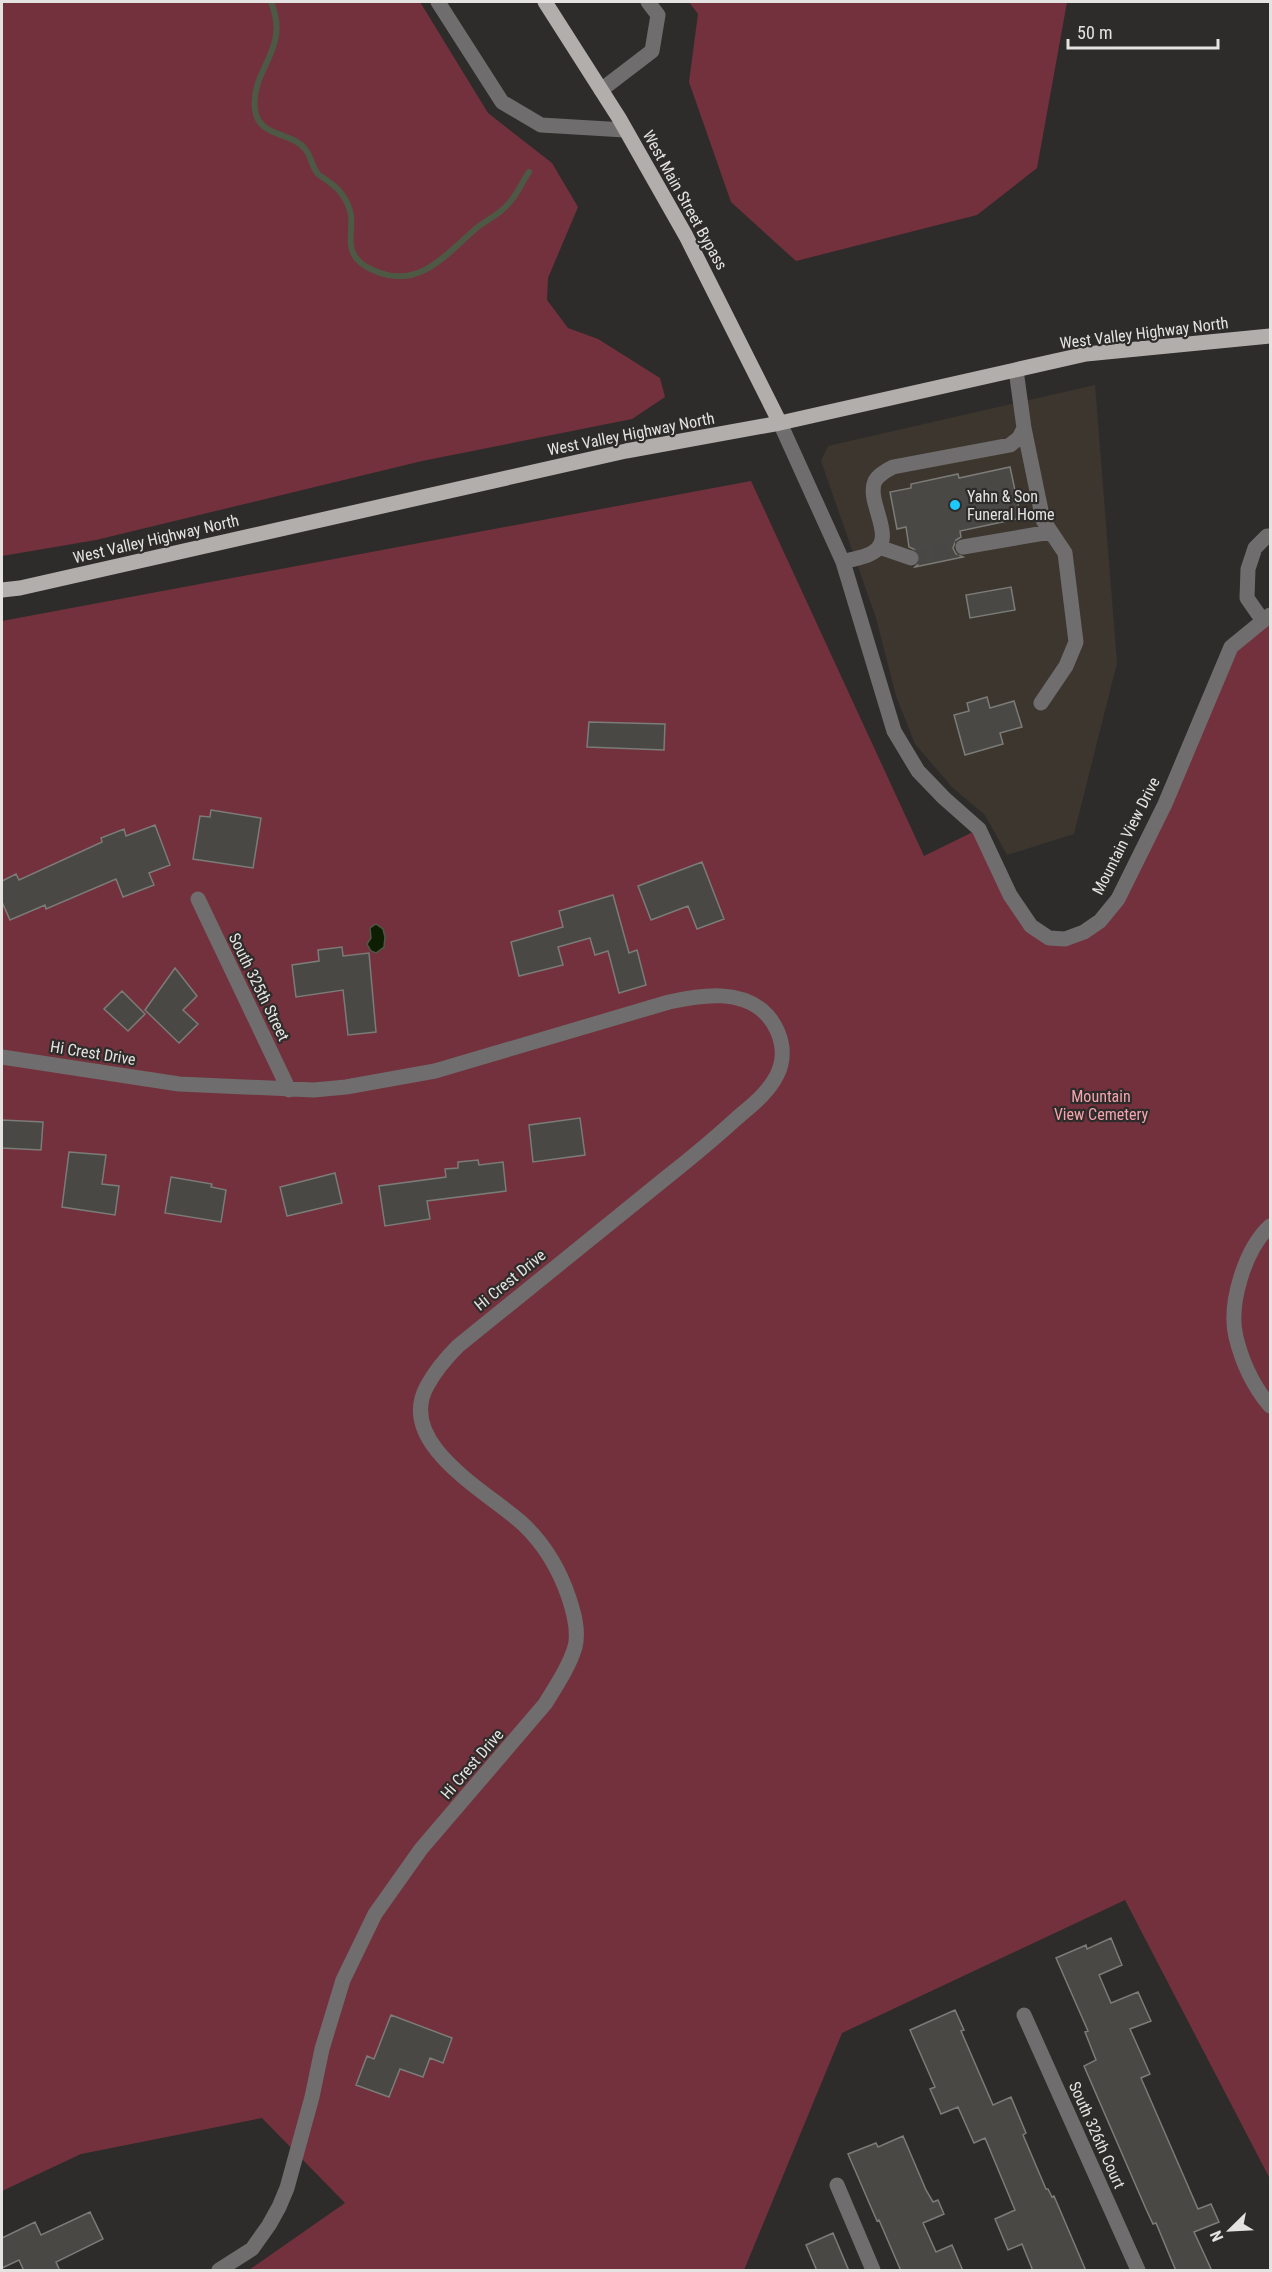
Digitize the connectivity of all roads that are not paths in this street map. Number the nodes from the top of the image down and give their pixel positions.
1 (438, 2) edge
2 (545, 2) edge
3 (648, 2) edge
4 (601, 90) junction
5 (625, 129) junction
6 (1270, 336) edge
7 (1017, 370) junction
8 (780, 423) junction
9 (1024, 428) junction
10 (1050, 532) junction
11 (1270, 536) edge
12 (879, 547) junction
13 (963, 547) tunnel mouth
14 (911, 558) tunnel mouth
15 (843, 562) junction
16 (2, 590) edge
17 (1267, 618) edge
18 (1041, 703) dead end
19 (198, 899) dead end
20 (2, 1057) edge
21 (289, 1090) junction
22 (1270, 1226) edge
23 (1270, 1406) edge
24 (1024, 2015) dead end
25 (837, 2185) dead end
26 (219, 2271) edge
27 (873, 2271) edge
28 (1138, 2271) edge

1 - 5 street
2 - 4 main road, West Main Street Bypass
3 - 4 street
4 - 5 main road, West Main Street Bypass
5 - 8 main road, West Main Street Bypass
6 - 7 main road, West Valley Highway North
7 - 8 main road, West Valley Highway North
7 - 9 street
8 - 15 street, Mountain View Drive
8 - 16 main road, West Valley Highway North
9 - 10 street
9 - 12 street
10 - 13 street
10 - 18 street
11 - 17 street
12 - 14 street
12 - 15 street
15 - 17 street, Mountain View Drive
19 - 21 street, South 325th Street
20 - 21 street, Hi Crest Drive
21 - 26 street, Hi Crest Drive
22 - 23 street
24 - 28 street, South 326th Court
25 - 27 street

